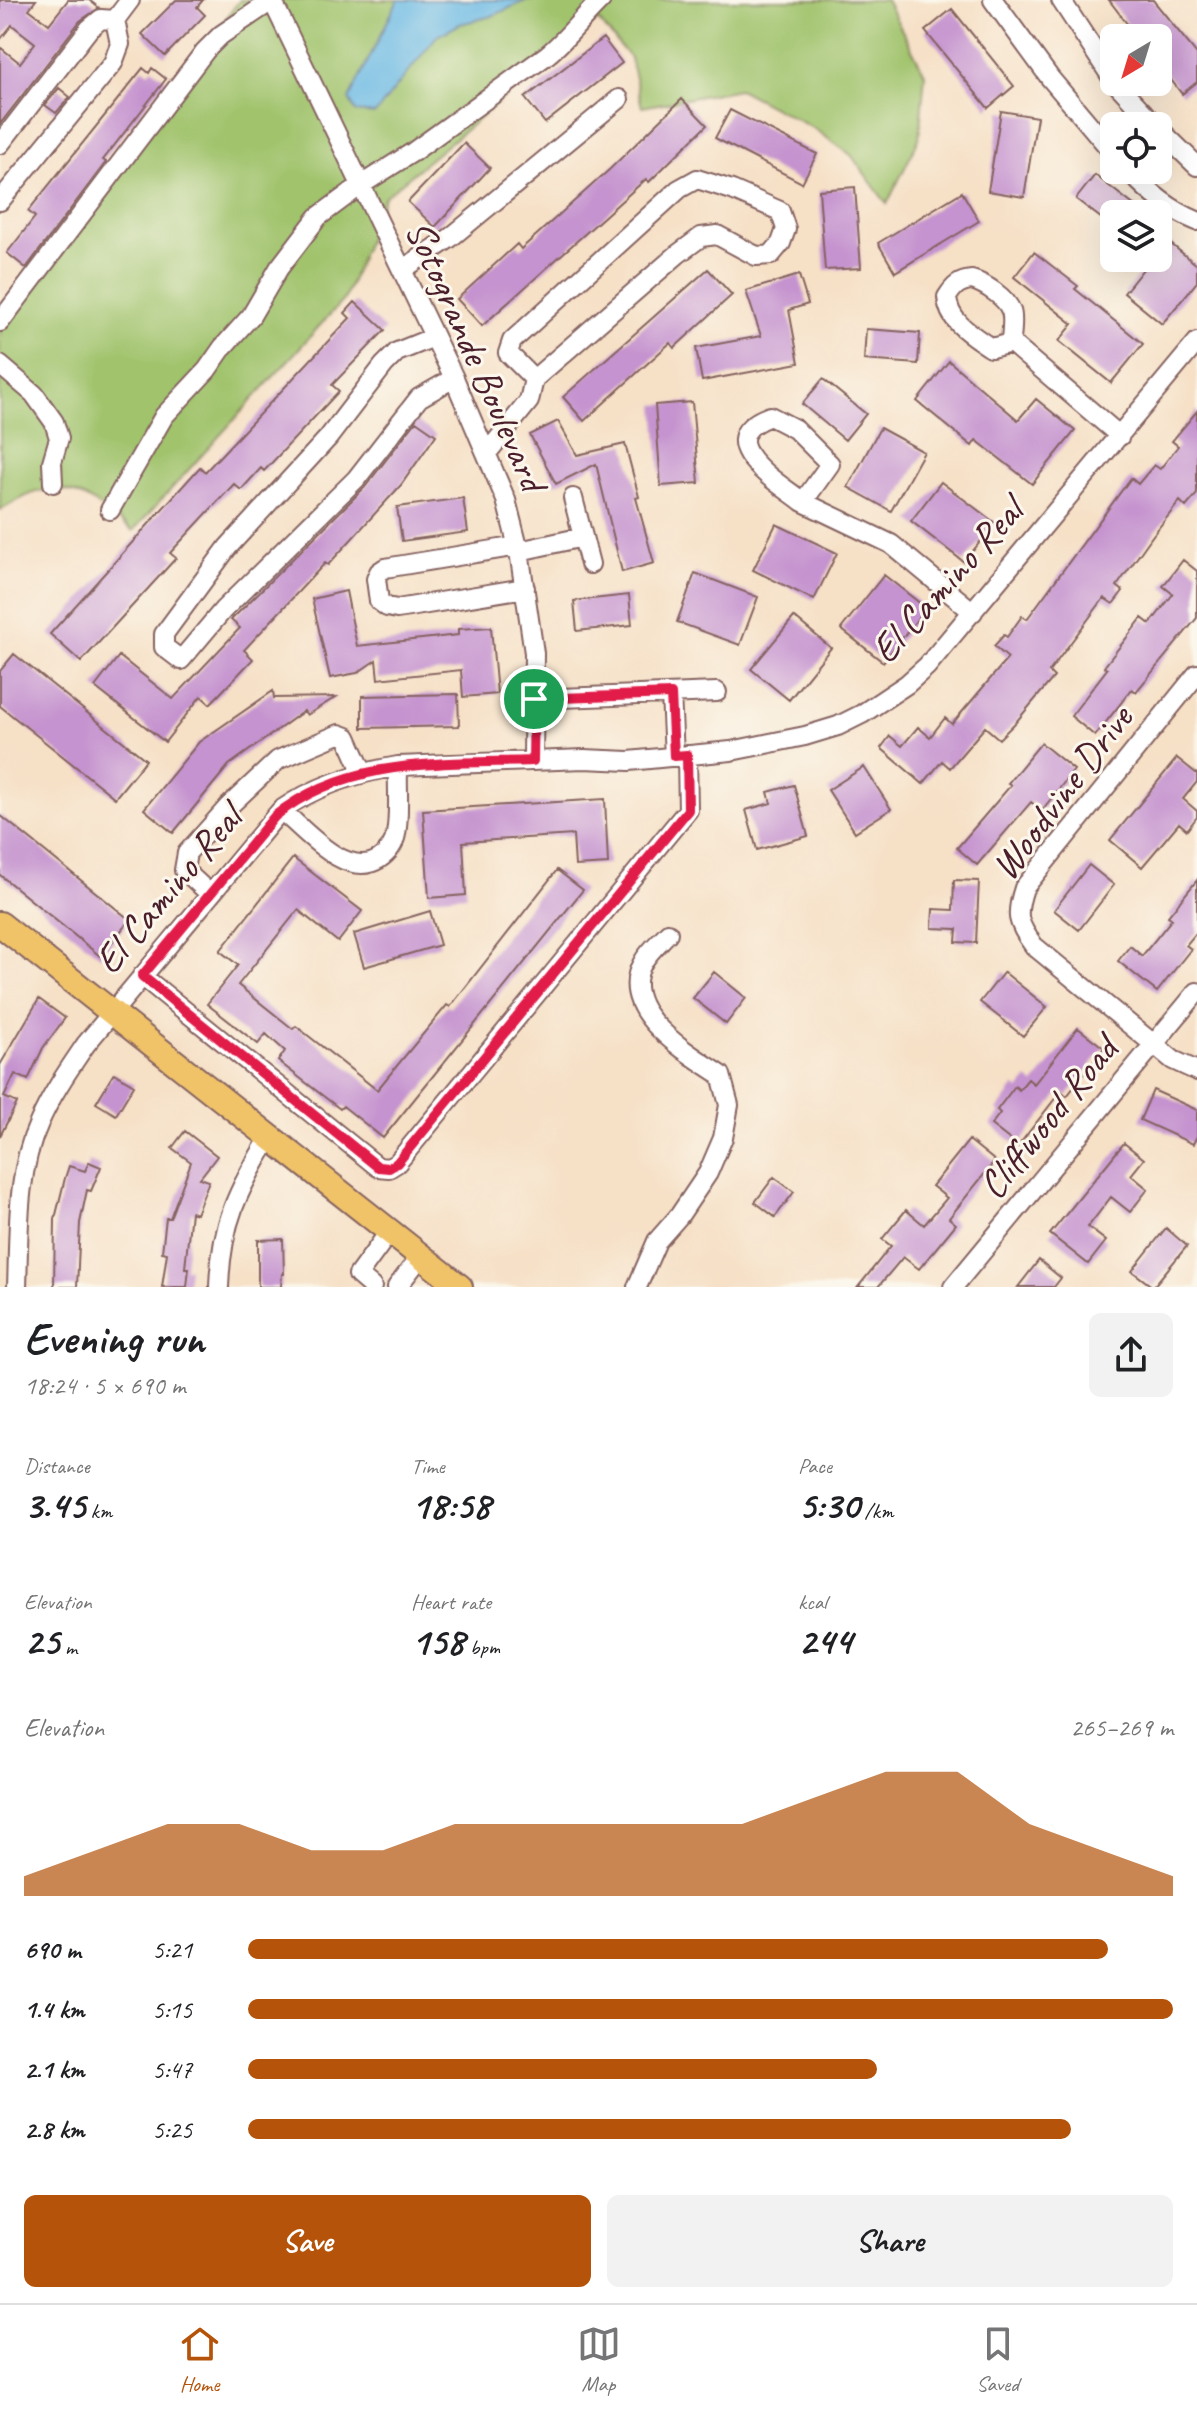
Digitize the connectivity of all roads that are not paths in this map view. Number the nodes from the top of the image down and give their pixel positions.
1 (130, 0) edge
2 (272, 0) edge
3 (601, 0) edge
4 (993, 0) edge
5 (1061, 0) edge
6 (115, 20) junction
7 (1100, 60) edge
8 (1127, 96) edge
9 (619, 99) dead end
10 (1143, 112) edge
11 (1100, 137) edge
12 (1172, 142) edge
13 (0, 144) edge
14 (1197, 166) edge
15 (1141, 184) edge
16 (361, 185) junction
17 (0, 201) edge
18 (1197, 221) edge
19 (402, 270) junction
20 (0, 322) edge
21 (434, 337) junction
22 (1197, 342) edge
23 (1011, 343) dead end
24 (6, 369) edge
25 (454, 378) junction
26 (534, 379) junction
27 (1120, 436) junction
28 (487, 453) junction
29 (53, 483) dead end
30 (573, 498) dead end
31 (803, 502) junction
32 (110, 510) dead end
33 (583, 537) junction
34 (518, 549) junction
35 (590, 564) dead end
36 (525, 588) junction
37 (973, 612) junction
38 (1197, 674) edge
39 (717, 692) dead end
40 (671, 694) junction
41 (534, 699) junction
42 (680, 756) junction
43 (533, 761) junction
44 (398, 766) junction
45 (363, 773) junction
46 (281, 810) junction
47 (210, 894) junction
48 (0, 924) edge
49 (668, 933) dead end
50 (142, 976) junction
51 (1197, 992) edge
52 (112, 1012) junction
53 (1155, 1042) junction
54 (1197, 1071) edge
55 (271, 1136) junction
56 (390, 1231) junction
57 (421, 1256) junction
58 (17, 1287) edge
59 (219, 1287) edge
60 (372, 1287) edge
61 (397, 1287) edge
62 (460, 1287) edge
63 (637, 1287) edge
64 (953, 1287) edge

1 - 6 street
2 - 16 street, Sotogrande Boulevard
2 - 20 street
3 - 16 street
4 - 11 street
5 - 7 street
6 - 13 street
6 - 17 street
8 - 10 street
9 - 19 street
12 - 14 street
15 - 18 street
16 - 19 street, Sotogrande Boulevard
16 - 32 street
19 - 21 street, Sotogrande Boulevard
21 - 25 street, Sotogrande Boulevard
21 - 25 street
22 - 27 street, El Camino Real
23 - 27 street
24 - 29 street
25 - 28 street, Sotogrande Boulevard
26 - 26 street
26 - 28 street
27 - 37 street, El Camino Real
28 - 34 street, Sotogrande Boulevard
30 - 33 street
31 - 31 street
31 - 37 street
33 - 34 street
33 - 35 street
34 - 36 street, Sotogrande Boulevard
34 - 36 street
36 - 41 street, Sotogrande Boulevard
37 - 42 street, El Camino Real
38 - 53 street, Woodvine Drive
39 - 40 street
40 - 41 street
40 - 42 street
41 - 43 street, Sotogrande Boulevard
42 - 43 street, El Camino Real
42 - 50 street
43 - 44 street, El Camino Real
44 - 45 street, El Camino Real
44 - 46 street
45 - 46 street, El Camino Real
45 - 47 street
46 - 47 street, El Camino Real
47 - 50 street, El Camino Real
48 - 52 main road
49 - 63 street
50 - 52 street, El Camino Real
51 - 53 street, Cliffwood Road
52 - 55 main road
52 - 58 street, El Camino Real
53 - 54 street, Woodvine Drive
53 - 64 street, Cliffwood Road
55 - 56 main road
55 - 59 street
56 - 57 main road
56 - 60 street
57 - 61 street
57 - 62 main road

